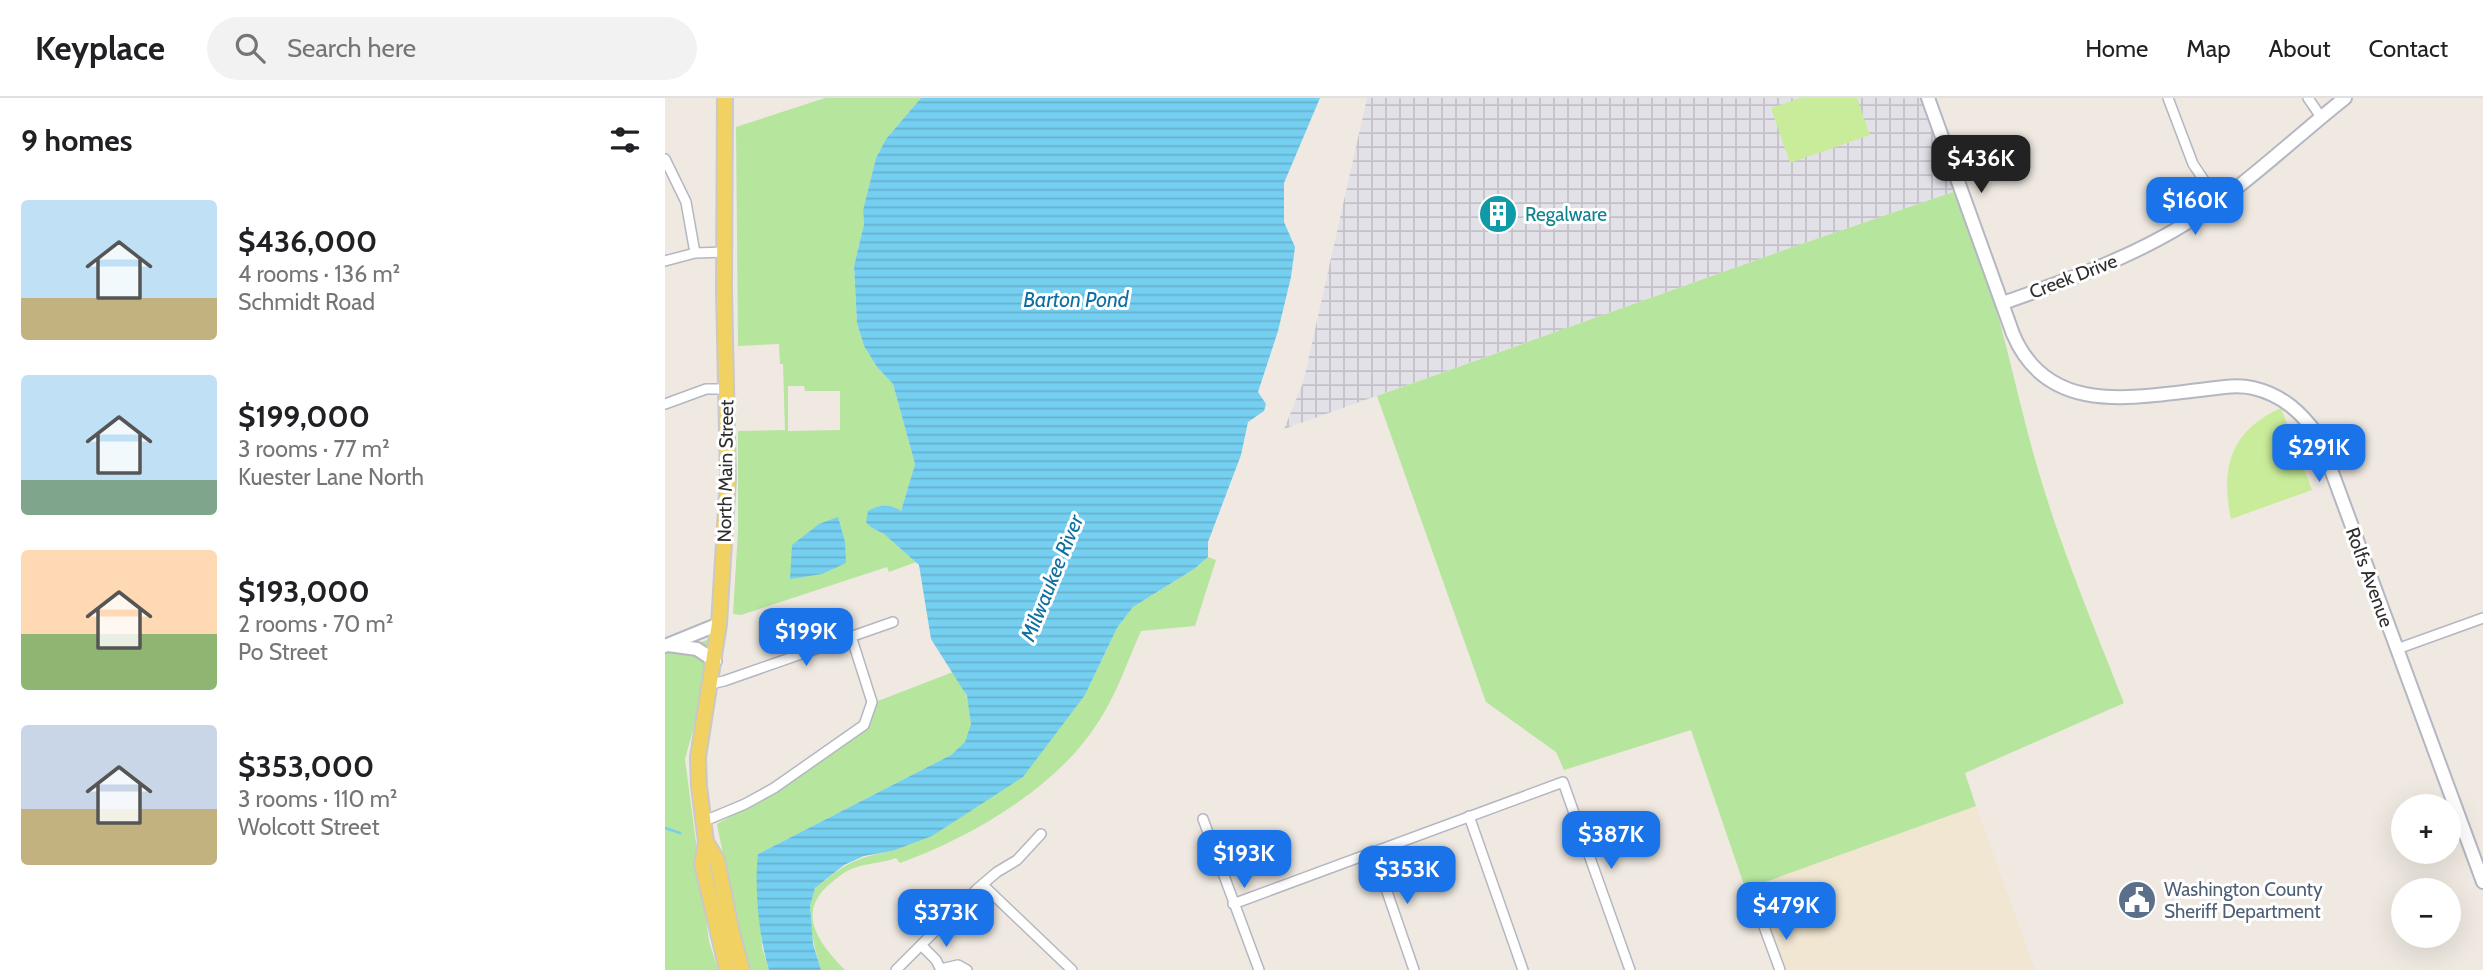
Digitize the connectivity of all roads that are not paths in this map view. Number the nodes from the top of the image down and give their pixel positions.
1 (725, 98) edge
2 (1929, 98) edge
3 (2168, 98) edge
4 (2308, 98) edge
5 (2345, 98) edge
6 (2321, 117) junction
7 (665, 159) edge
8 (2218, 201) junction
9 (695, 253) junction
10 (725, 253) junction
11 (665, 261) edge
12 (2003, 303) junction
13 (726, 389) junction
14 (665, 404) edge
15 (2483, 618) edge
16 (893, 622) dead end
17 (719, 624) junction
18 (851, 636) junction
19 (666, 646) edge
20 (2397, 649) junction
21 (715, 661) junction
22 (711, 684) junction
23 (1469, 816) junction
24 (1203, 819) dead end
25 (702, 822) junction
26 (1041, 834) dead end
27 (706, 842) junction
28 (1373, 851) junction
29 (2483, 882) edge
30 (983, 885) junction
31 (1233, 904) junction
32 (1763, 924) dead end
33 (921, 945) junction
34 (941, 969) edge
35 (727, 970) edge
36 (742, 970) edge
37 (896, 970) edge
38 (967, 970) edge
39 (1072, 970) edge
40 (1259, 970) edge
41 (1414, 970) edge
42 (1523, 970) edge
43 (1630, 970) edge
44 (1780, 970) edge

1 - 10 main road, North Main Street
2 - 12 street, Rolfs Avenue
3 - 8 street
4 - 6 street
5 - 6 street, Creek Drive
6 - 8 street, Creek Drive
7 - 9 street
8 - 12 street, Creek Drive
9 - 10 street
9 - 11 street
10 - 13 main road, North Main Street
12 - 20 street, Rolfs Avenue
13 - 14 street
13 - 17 main road, North Main Street
15 - 20 street
16 - 18 street
17 - 19 street
17 - 21 main road, North Main Street
18 - 22 street
18 - 25 street
19 - 21 street
20 - 29 street, Rolfs Avenue
21 - 22 main road, North Main Street
22 - 25 main road, North Main Street
23 - 28 street
23 - 42 street
23 - 43 street
24 - 31 street
25 - 27 main road, North Main Street
26 - 30 street
27 - 35 main road, North Main Street
27 - 36 main road, North Main Street
28 - 31 street
28 - 41 street
30 - 33 street
30 - 39 street
31 - 40 street
32 - 44 street
33 - 34 street
33 - 37 street
34 - 38 street

